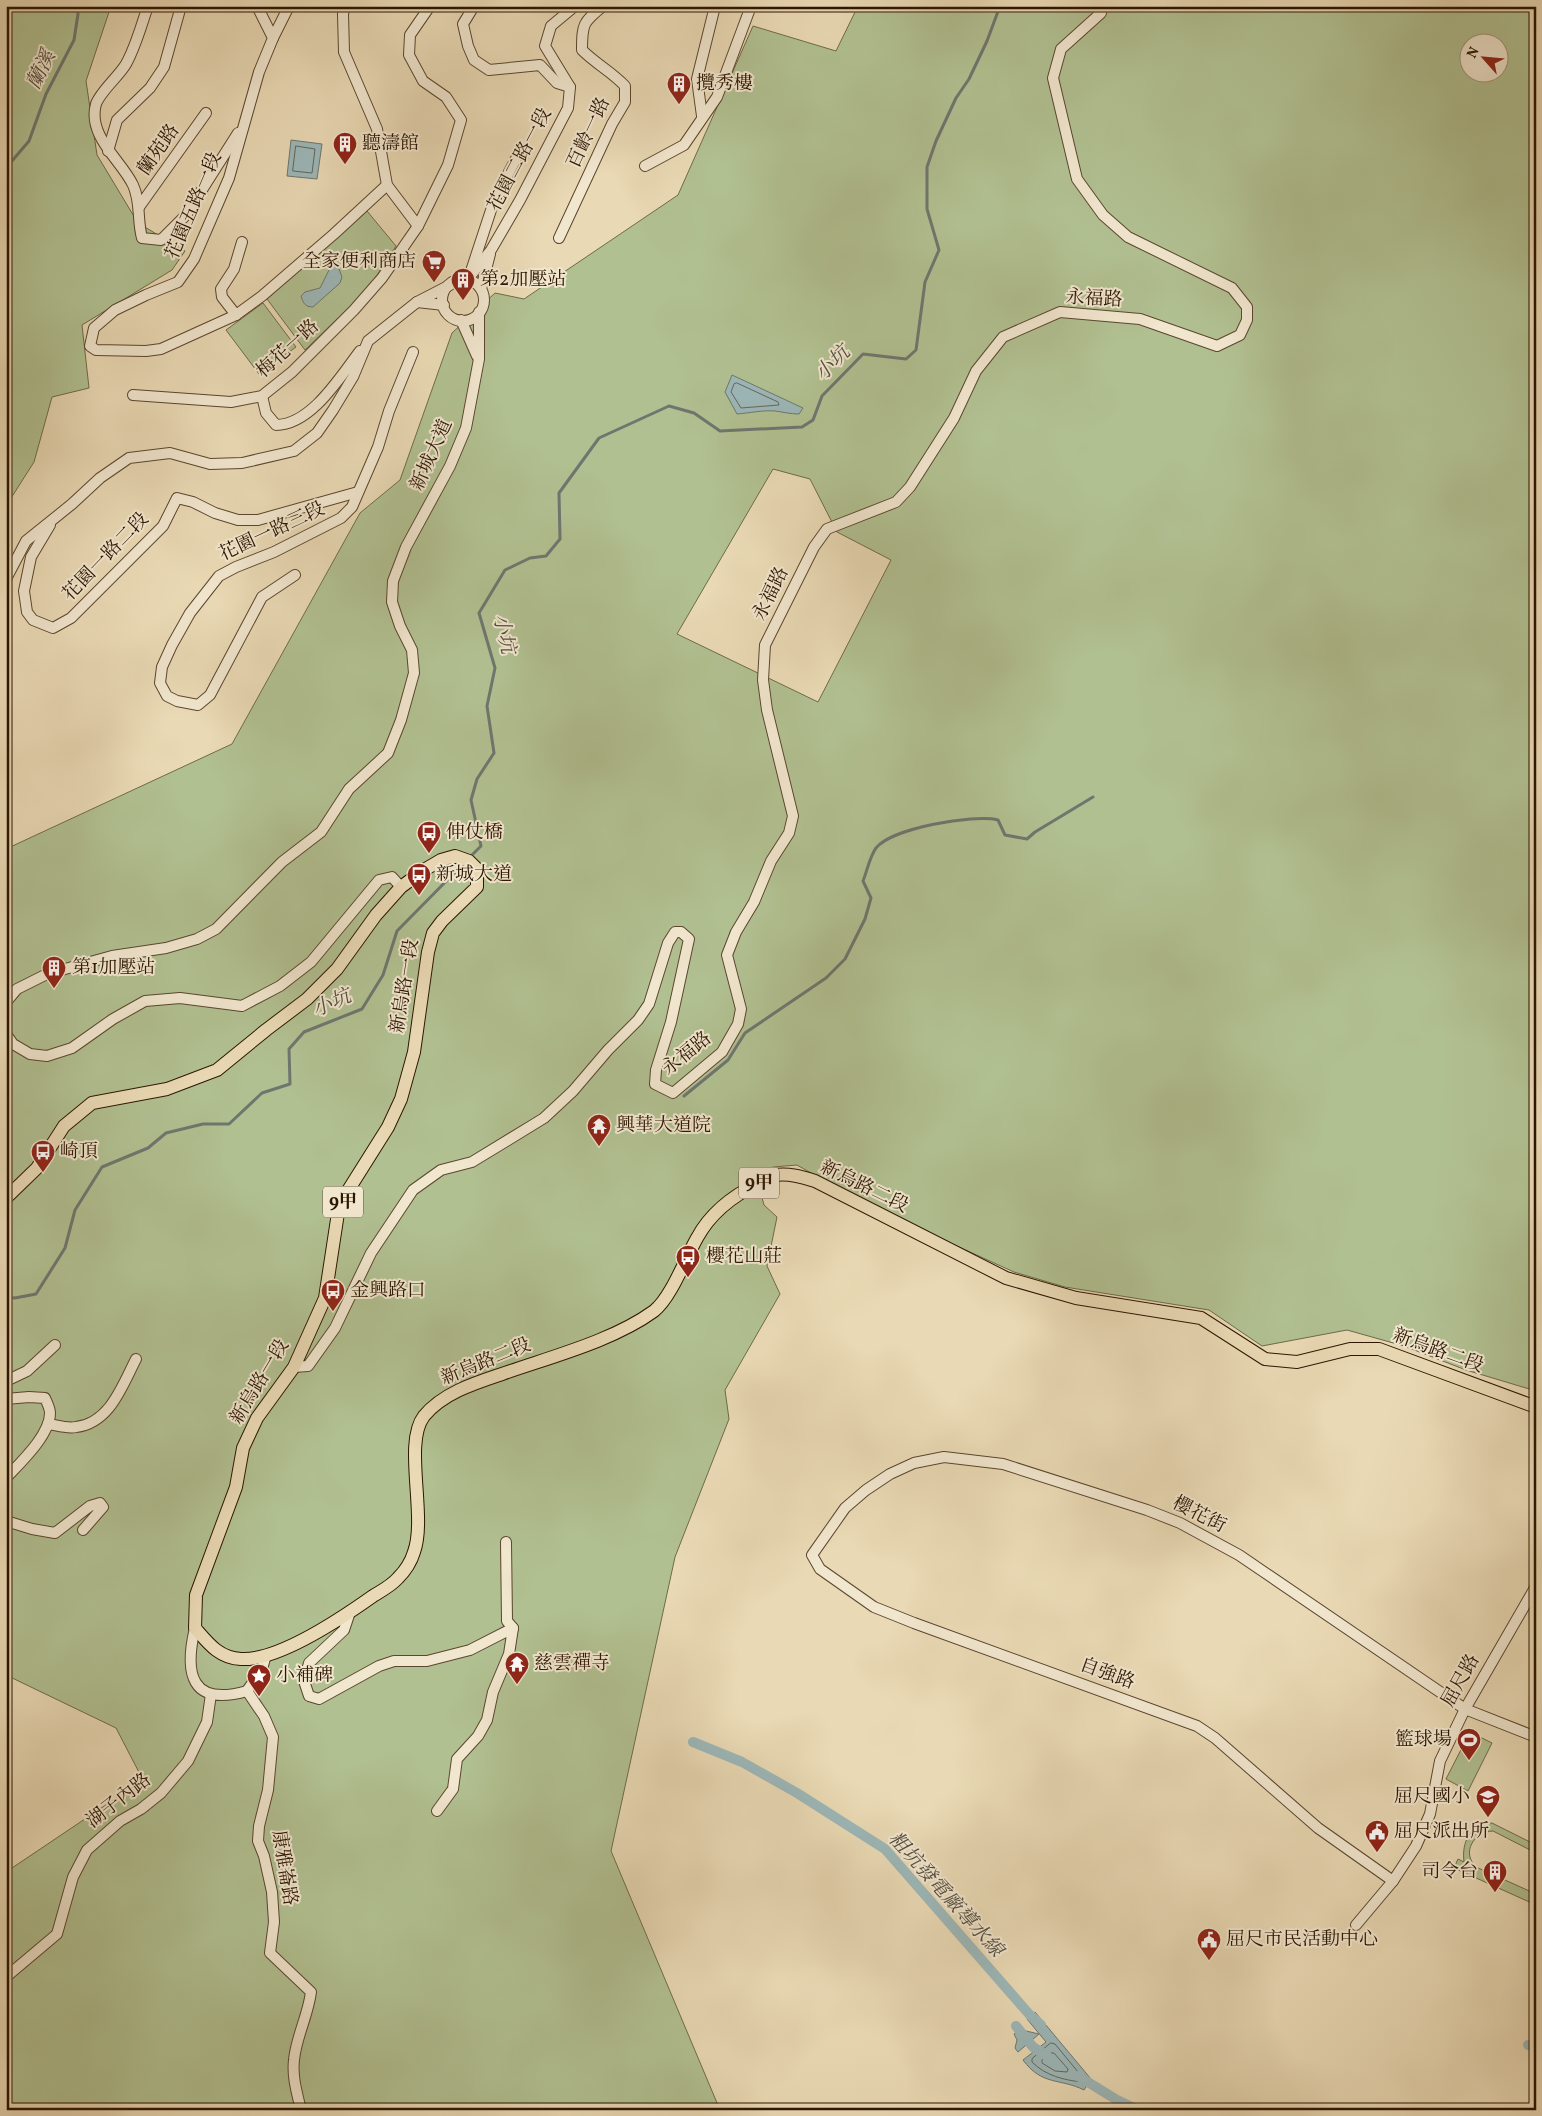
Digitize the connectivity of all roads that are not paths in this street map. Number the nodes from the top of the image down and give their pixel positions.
1 (148, 6) edge
2 (181, 6) edge
3 (257, 6) edge
4 (289, 6) edge
5 (345, 6) edge
6 (430, 6) edge
7 (474, 6) edge
8 (575, 6) edge
9 (603, 6) edge
10 (715, 6) edge
11 (751, 6) edge
12 (1101, 6) edge
13 (273, 38) junction
14 (570, 87) junction
15 (206, 113) dead end
16 (702, 116) junction
17 (244, 124) junction
18 (521, 150) dead end
19 (108, 151) junction
20 (645, 166) dead end
21 (387, 184) junction
22 (139, 208) junction
23 (418, 226) junction
24 (559, 238) dead end
25 (242, 242) dead end
26 (491, 250) junction
27 (468, 279) junction
28 (450, 285) junction
29 (481, 289) junction
30 (418, 302) junction
31 (444, 305) junction
32 (479, 312) junction
33 (236, 315) junction
34 (462, 320) junction
35 (368, 341) junction
36 (413, 352) dead end
37 (478, 359) junction
38 (133, 395) dead end
39 (262, 396) junction
40 (358, 492) junction
41 (55, 518) junction
42 (295, 575) dead end
43 (6, 579) edge
44 (401, 886) junction
45 (6, 1002) edge
46 (6, 1034) edge
47 (6, 1198) edge
48 (55, 1345) dead end
49 (136, 1360) dead end
50 (294, 1367) junction
51 (6, 1382) edge
52 (6, 1399) edge
53 (1536, 1407) edge
54 (48, 1424) junction
55 (6, 1478) edge
56 (6, 1521) edge
57 (83, 1530) dead end
58 (828, 1531) joint
59 (506, 1542) dead end
60 (1536, 1586) edge
61 (350, 1612) junction
62 (195, 1628) junction
63 (513, 1628) junction
64 (266, 1655) junction
65 (247, 1691) junction
66 (211, 1694) junction
67 (1465, 1709) junction
68 (1536, 1736) edge
69 (437, 1811) dead end
70 (1393, 1881) junction
71 (1356, 1924) dead end
72 (6, 1977) edge
73 (301, 2110) edge

1 - 19 street
2 - 19 street
3 - 13 street
4 - 13 street
5 - 21 street
6 - 23 street, 梅花一路
7 - 14 street
8 - 14 street
9 - 24 street, 百齡一路
10 - 16 street
11 - 16 street
12 - 50 street, 永福路
13 - 17 street
14 - 26 street, 花園二路一段
15 - 22 street, 蘭苑路
16 - 20 street
17 - 22 street
17 - 33 street, 花園五路一段
18 - 27 street
19 - 22 street
21 - 23 street
21 - 33 street, 花園五路一段
23 - 39 street, 梅花一路
25 - 33 street
26 - 27 street, 花園二路一段
26 - 29 street
27 - 28 street
27 - 29 street
28 - 30 street
28 - 31 street
29 - 32 street
30 - 31 street
30 - 35 street
31 - 34 street
32 - 34 street
32 - 37 street, 新城大道
34 - 37 street
35 - 39 street
35 - 41 street
36 - 40 street
37 - 45 street, 新城大道
38 - 39 street, 梅花一路
40 - 41 street, 花園一路二段
40 - 42 street, 花園一路三段
41 - 43 street
44 - 46 street
44 - 47 main road, 新烏路一段 / 9甲
44 - 50 main road, 新烏路一段 / 9甲
48 - 51 street
49 - 54 street
50 - 62 main road, 新烏路一段 / 9甲
52 - 54 street
53 - 61 main road, 新烏路二段 / 9甲
54 - 55 street
56 - 57 street
58 - 67 street, 櫻花街
58 - 70 street, 自強路
59 - 63 street
60 - 67 street, 屈尺路
61 - 63 street
61 - 64 main road, 新烏路二段 / 9甲
62 - 64 main road, 新烏路二段 / 9甲
62 - 66 street
63 - 69 street
64 - 65 street
65 - 66 street
65 - 73 street, 康雅崙路
66 - 72 street, 湖子內路
67 - 68 street, 櫻花街
67 - 70 street, 屈尺路
70 - 71 street, 屈尺路

